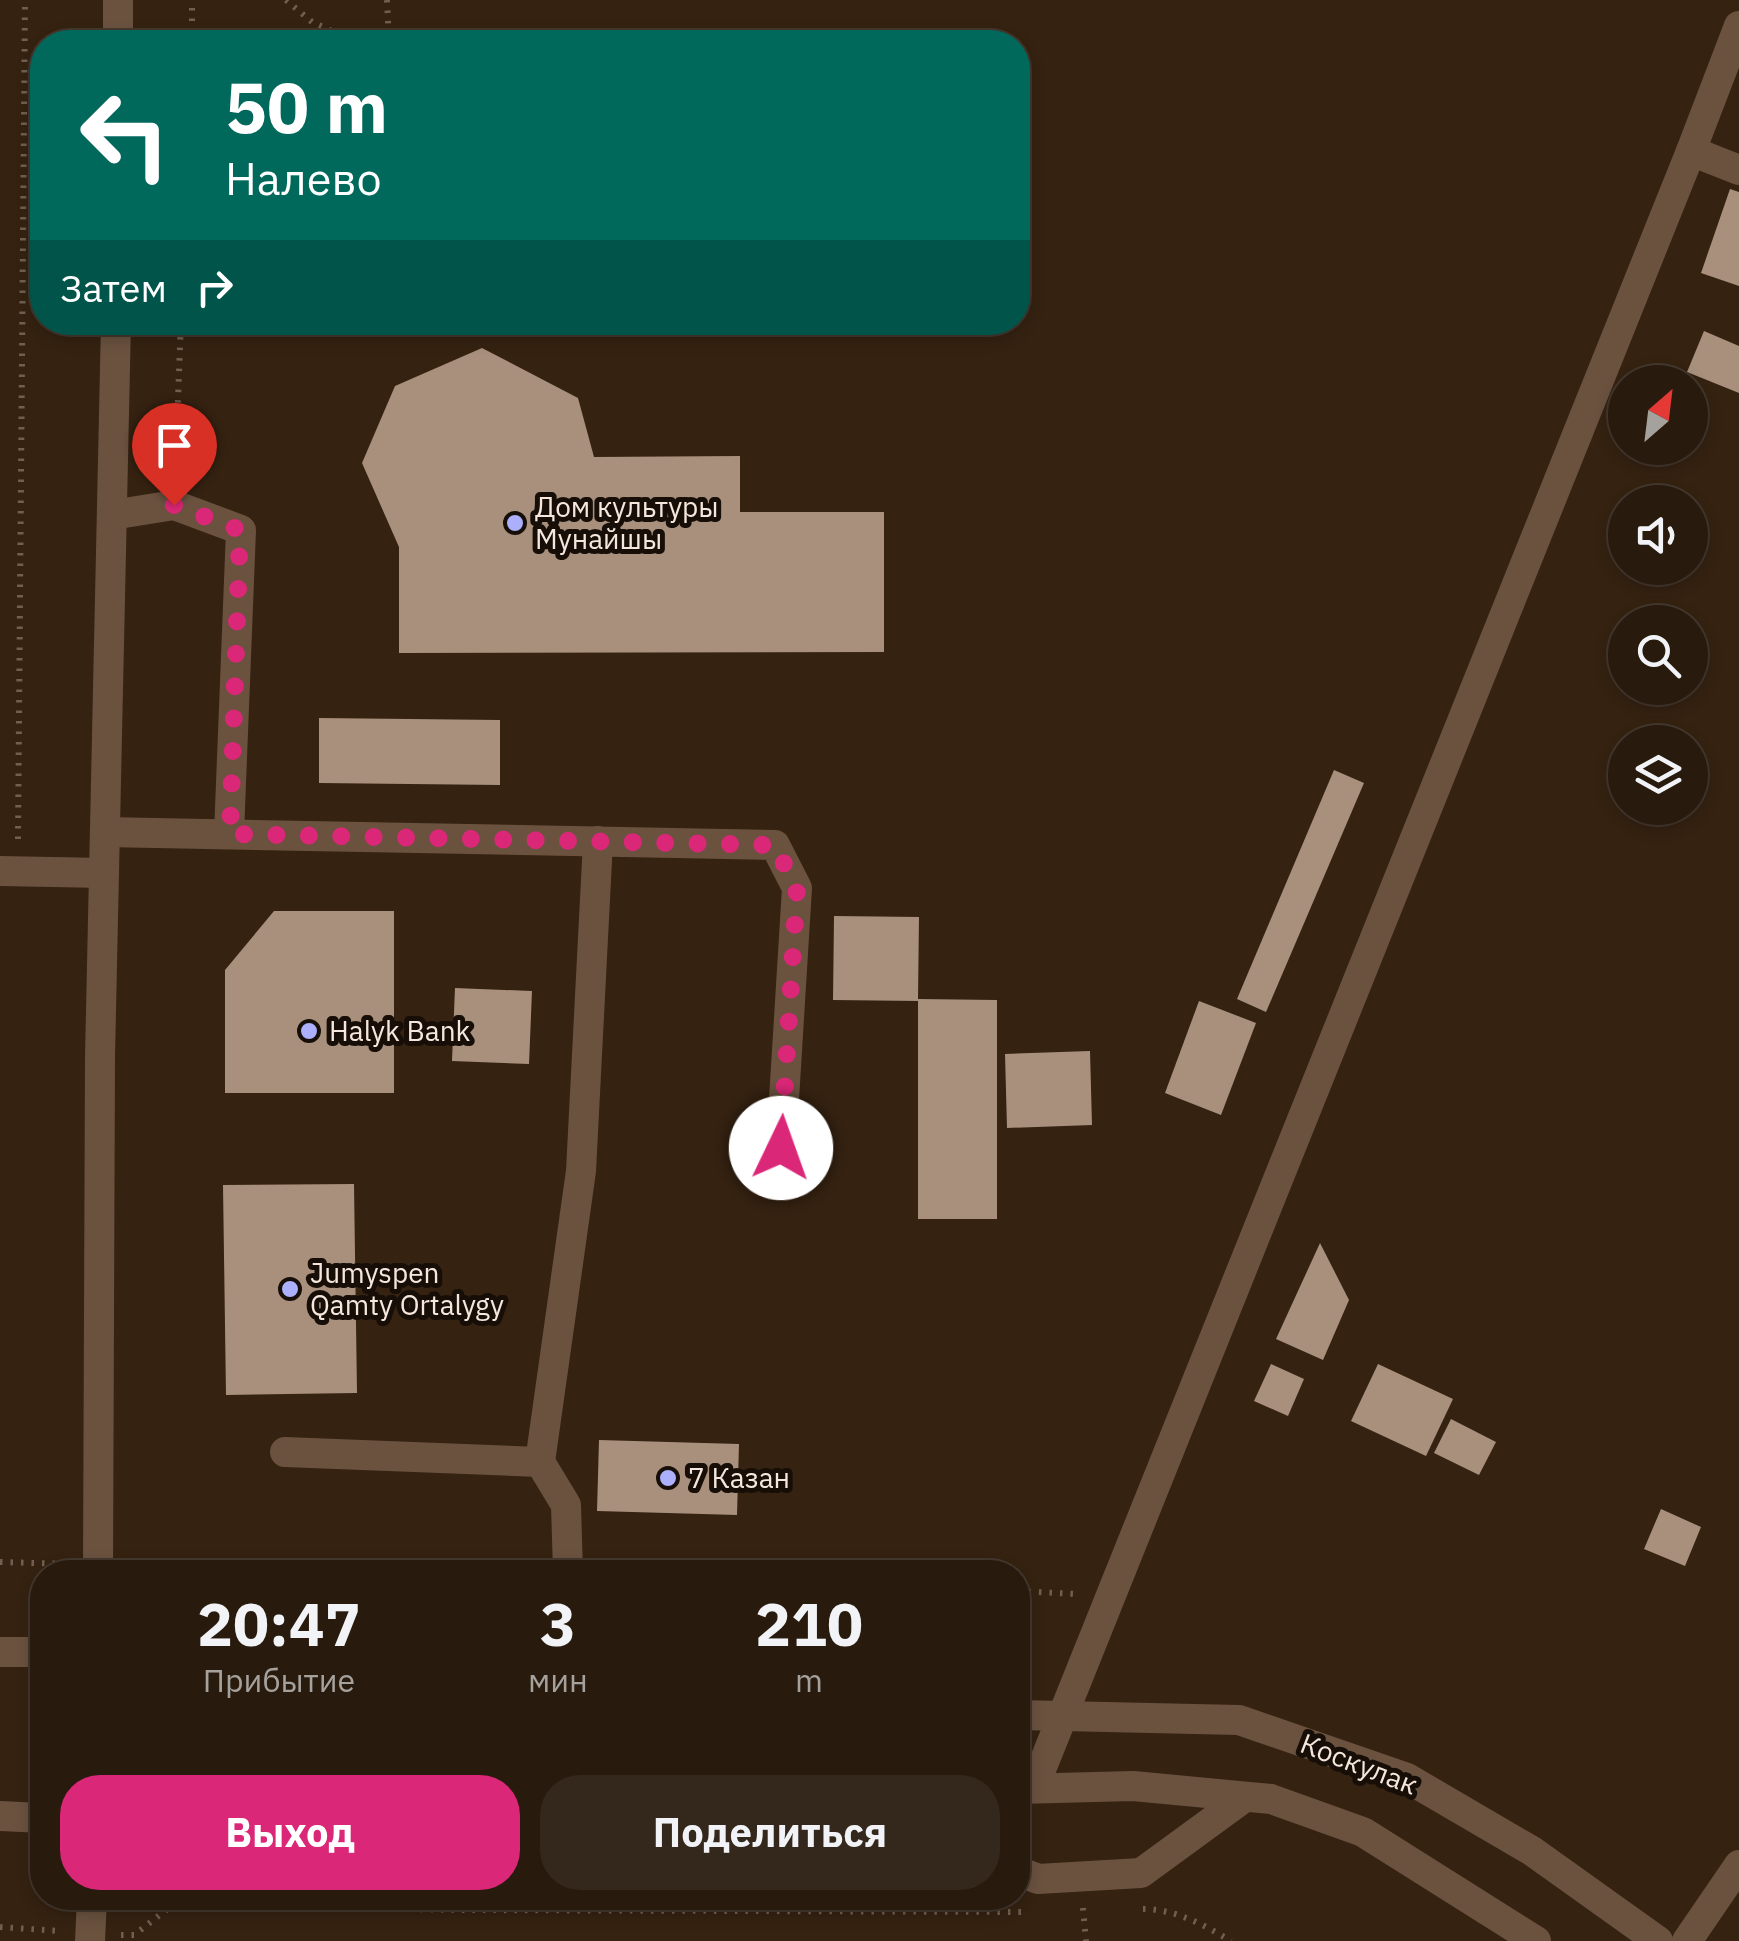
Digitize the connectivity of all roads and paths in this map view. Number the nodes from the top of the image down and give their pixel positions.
1 (25, 0) edge
2 (118, 0) edge
3 (192, 0) edge
4 (286, 0) edge
5 (387, 0) edge
6 (1739, 26) edge
7 (118, 30) edge
8 (192, 30) edge
9 (330, 30) edge
10 (388, 30) edge
11 (1691, 150) junction
12 (1739, 170) edge
13 (116, 335) edge
14 (181, 335) edge
15 (174, 505) junction
16 (112, 515) junction
17 (106, 832) junction
18 (230, 834) junction
19 (598, 841) junction
20 (9, 871) edge
21 (104, 873) junction
22 (781, 1148) dead end
23 (285, 1452) dead end
24 (540, 1462) junction
25 (98, 1560) edge
26 (568, 1560) edge
27 (0, 1562) edge
28 (30, 1564) edge
29 (1030, 1592) edge
30 (1111, 1595) junction
31 (0, 1652) edge
32 (30, 1652) edge
33 (1030, 1715) edge
34 (1062, 1716) junction
35 (1030, 1780) edge
36 (1030, 1788) edge
37 (1245, 1797) junction
38 (0, 1816) edge
39 (30, 1817) edge
40 (1739, 1865) edge
41 (1030, 1875) edge
42 (1082, 1908) junction
43 (1102, 1908) dead end
44 (1140, 1909) dead end
45 (91, 1910) edge
46 (442, 1910) edge
47 (1071, 1910) dead end
48 (1041, 1912) dead end
49 (90, 1941) edge
50 (1086, 1941) edge
51 (1231, 1941) edge
52 (1536, 1941) edge
53 (1658, 1941) edge
54 (1688, 1941) edge

1 - 20 path
2 - 7 street
3 - 8 path
4 - 9 path
5 - 10 path
6 - 11 street
11 - 12 street
11 - 30 street
13 - 16 street
14 - 15 path
15 - 16 street
15 - 18 street
16 - 17 street
17 - 18 street
17 - 21 street
18 - 19 street
19 - 22 street
19 - 24 street
20 - 21 street
21 - 25 street
23 - 24 street
24 - 26 street
27 - 28 path
29 - 30 path
30 - 34 street
31 - 32 street
33 - 34 street, Коскулак
34 - 35 street
34 - 53 street, Коскулак
36 - 37 street
37 - 41 street
37 - 52 street
38 - 39 street
40 - 54 street
42 - 43 path
42 - 47 path
42 - 50 path
44 - 51 path
45 - 49 street
46 - 48 path

